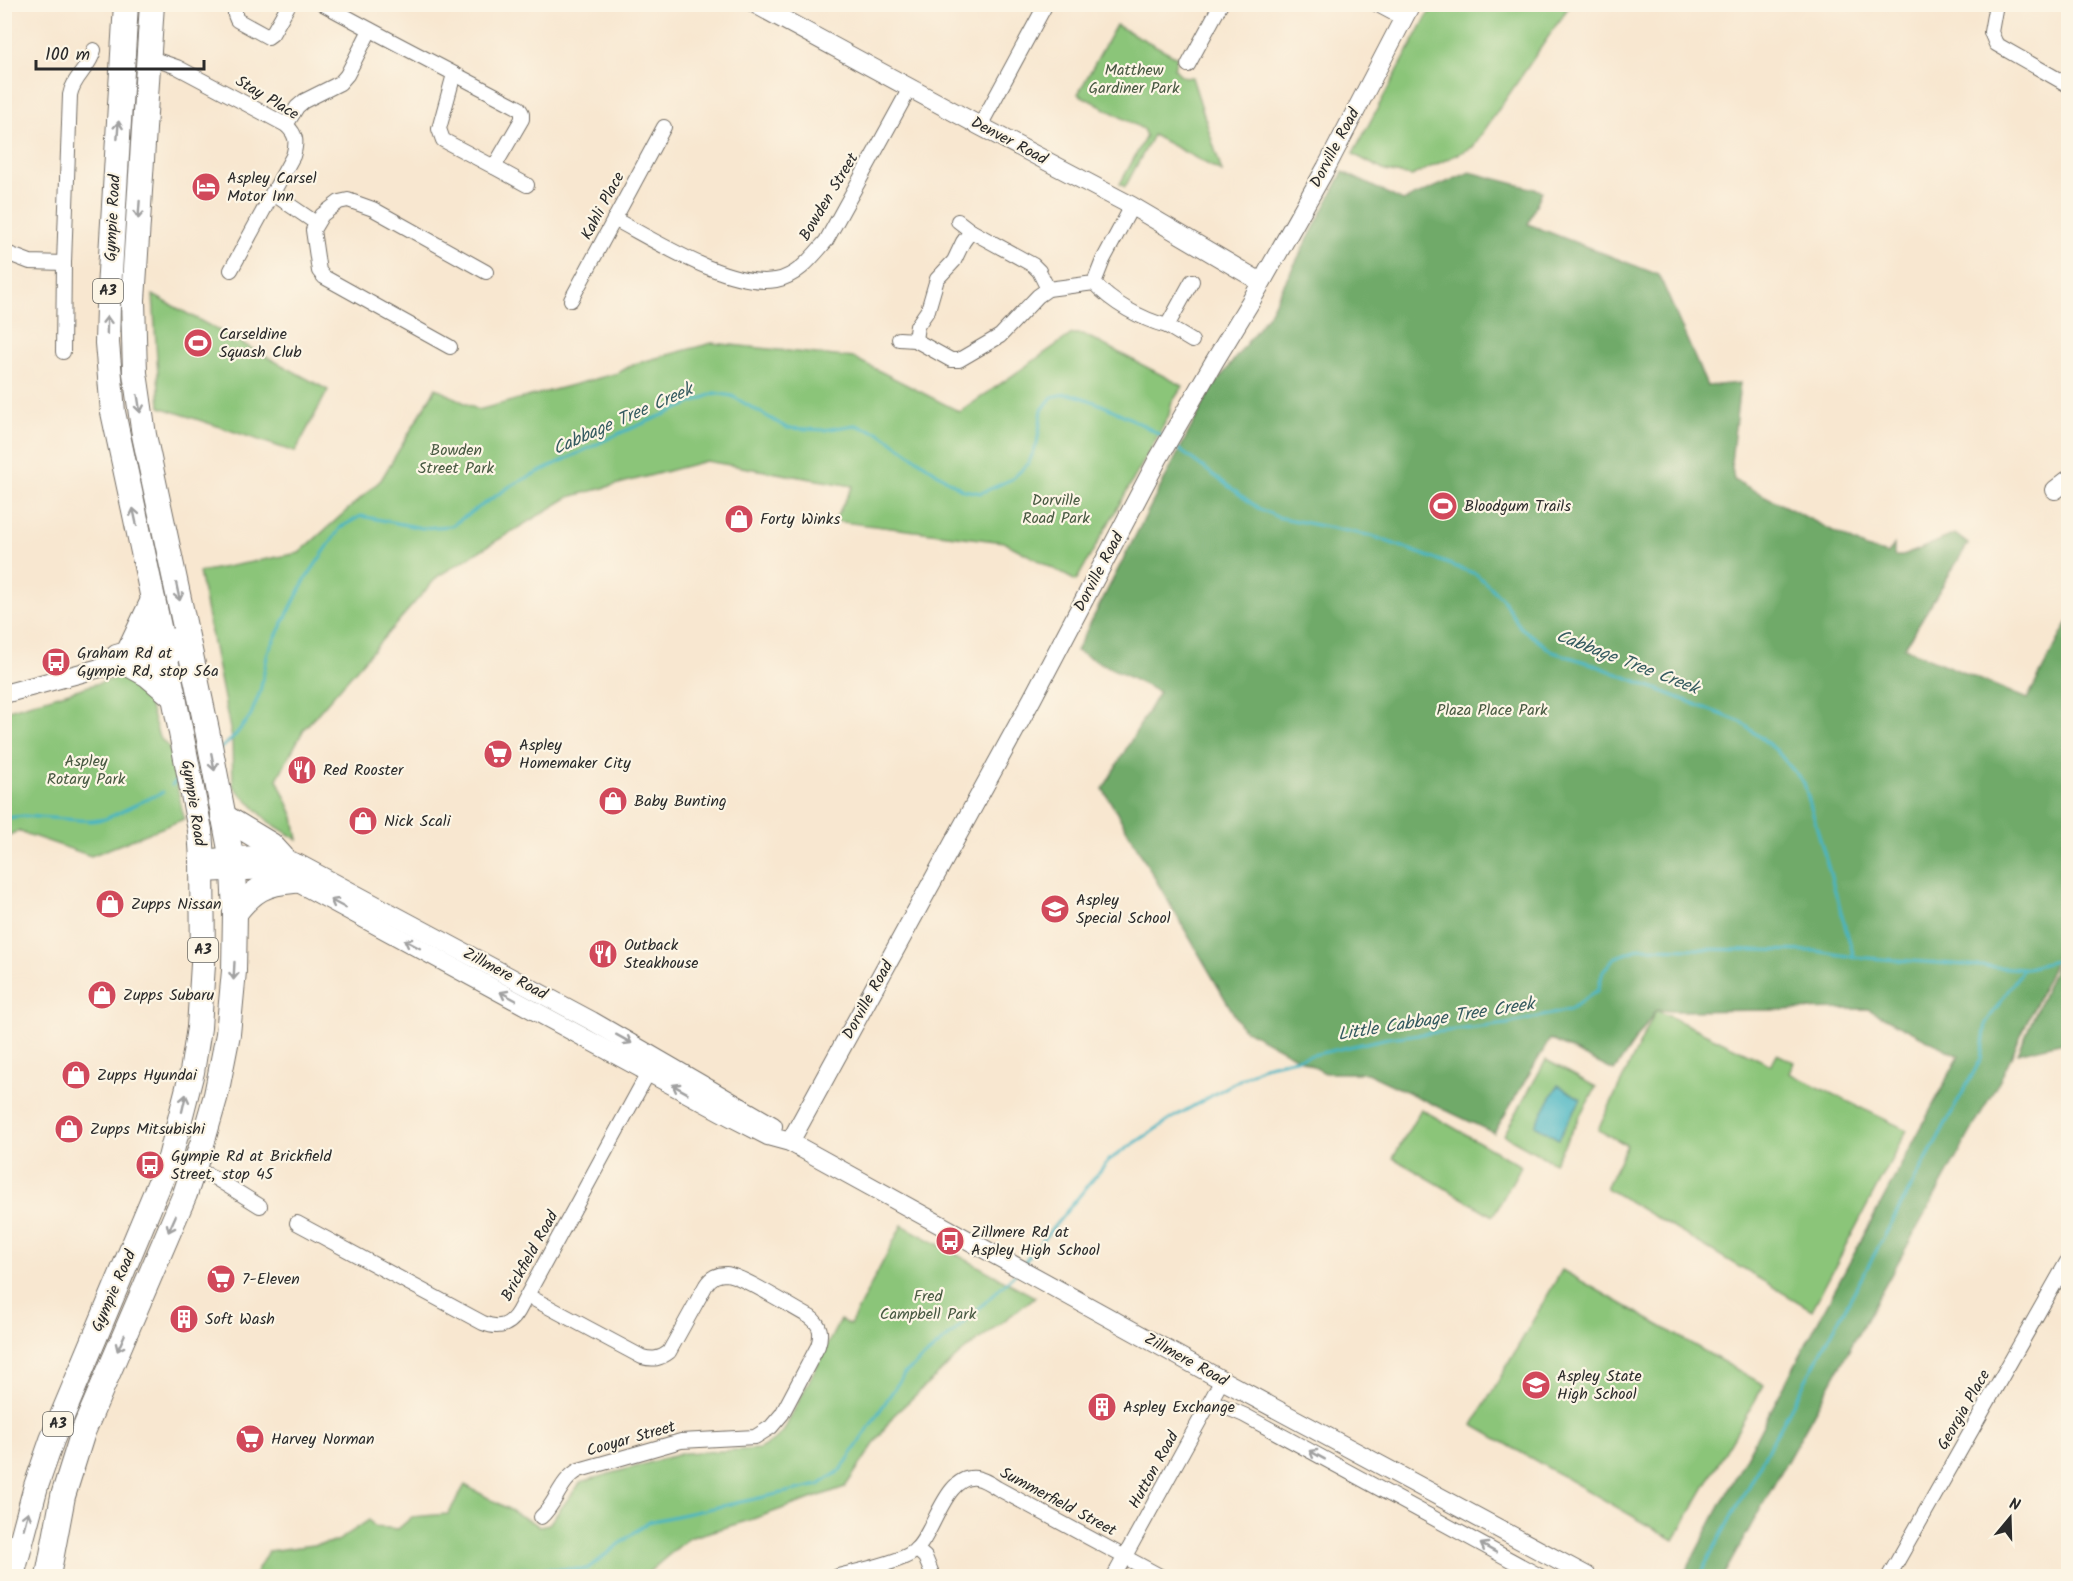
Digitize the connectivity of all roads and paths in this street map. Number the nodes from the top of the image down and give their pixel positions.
1 (126, 4) edge
2 (152, 4) edge
3 (235, 4) edge
4 (289, 4) edge
5 (323, 4) edge
6 (755, 4) edge
7 (1046, 4) edge
8 (1221, 4) edge
9 (1376, 4) edge
10 (1996, 4) edge
11 (1407, 12) edge
12 (370, 30) junction
13 (94, 50) dead end
14 (148, 57) junction
15 (1188, 65) dead end
16 (454, 74) junction
17 (2068, 85) edge
18 (910, 88) junction
19 (286, 125) junction
20 (980, 126) junction
21 (663, 127) dead end
22 (494, 167) junction
23 (527, 185) dead end
24 (272, 193) junction
25 (1132, 206) junction
26 (614, 219) junction
27 (958, 221) dead end
28 (316, 223) junction
29 (971, 231) junction
30 (4, 252) edge
31 (64, 263) junction
32 (231, 270) dead end
33 (486, 272) dead end
34 (1192, 281) dead end
35 (1262, 282) junction
36 (1095, 283) junction
37 (1047, 289) junction
38 (571, 300) dead end
39 (1167, 326) junction
40 (899, 339) dead end
41 (915, 340) junction
42 (1192, 341) dead end
43 (450, 347) dead end
44 (63, 352) dead end
45 (153, 600) junction
46 (188, 641) junction
47 (163, 648) junction
48 (130, 657) junction
49 (4, 694) edge
50 (174, 697) junction
51 (221, 805) junction
52 (282, 857) junction
53 (232, 864) junction
54 (202, 866) junction
55 (294, 881) junction
56 (235, 913) junction
57 (653, 1064) junction
58 (790, 1142) junction
59 (170, 1158) junction
60 (194, 1170) junction
61 (260, 1206) dead end
62 (297, 1222) dead end
63 (2068, 1260) edge
64 (528, 1296) junction
65 (1222, 1380) junction
66 (1211, 1401) junction
67 (541, 1517) dead end
68 (916, 1549) junction
69 (1125, 1557) junction
70 (12, 1576) edge
71 (48, 1576) edge
72 (838, 1576) edge
73 (933, 1576) edge
74 (1114, 1576) edge
75 (1161, 1576) edge
76 (1540, 1576) edge
77 (1585, 1576) edge
78 (1889, 1576) edge

45 -> 1 highway, Gympie Road / A3
2 - 14 highway, Gympie Road / A3
3 - 4 street
5 - 12 street
6 - 18 street, Denver Road
7 - 20 street
8 - 15 street
9 - 11 street
10 - 17 street
11 - 35 street, Dorville Road
12 - 16 street
12 - 19 street
13 - 31 street
14 - 19 street, Stay Place
14 -> 46 highway, Gympie Road / A3
16 - 22 street
16 - 22 street
18 - 20 street, Denver Road
18 - 26 street, Bowden Street
19 - 24 street, Stay Place
20 - 25 street, Denver Road
21 - 26 street, Kahli Place
22 - 23 street
24 - 28 street
24 - 32 street, Stay Place
25 - 35 street, Denver Road
25 - 36 street
26 - 38 street, Kahli Place
27 - 29 street
28 - 33 street
28 - 43 street
29 - 37 street
29 - 41 street
30 - 31 street
31 - 44 street
34 - 39 street
35 - 58 street, Dorville Road
36 - 37 street
36 - 39 street
37 - 41 street
39 - 42 street
40 - 41 street
45 - 47 highway, Gympie Road / A3
45 - 48 highway
46 - 47 street
46 -> 51 highway, Gympie Road / A3
47 - 48 street
47 - 50 highway, Gympie Road / A3
48 - 49 street
48 - 50 highway
50 - 54 highway, Gympie Road / A3
51 - 52 highway
51 - 53 highway, Gympie Road / A3
52 - 53 street, Zillmere Road
52 -> 57 street, Zillmere Road
53 - 54 street, Zillmere Road
53 - 55 street, Zillmere Road
53 - 56 highway, Gympie Road / A3
59 -> 54 highway, Gympie Road / A3
55 - 56 highway
57 -> 55 street, Zillmere Road
56 -> 60 highway, Gympie Road / A3
57 - 58 street, Zillmere Road
57 - 64 street, Brickfield Road
58 - 65 street, Zillmere Road
59 - 60 street
70 -> 59 highway, Gympie Road / A3
60 - 61 street
60 -> 71 highway, Gympie Road / A3
62 - 64 street, Brickfield Road
63 - 78 street, Georgia Place
64 - 67 street, Cooyar Street
65 - 66 street, Hutton Road
65 - 77 street, Zillmere Road
66 - 69 street, Hutton Road
76 -> 66 street, Zillmere Road
68 - 69 street, Summerfield Street
68 - 72 street
68 - 73 street
69 - 74 street, Hutton Road
69 - 75 street

